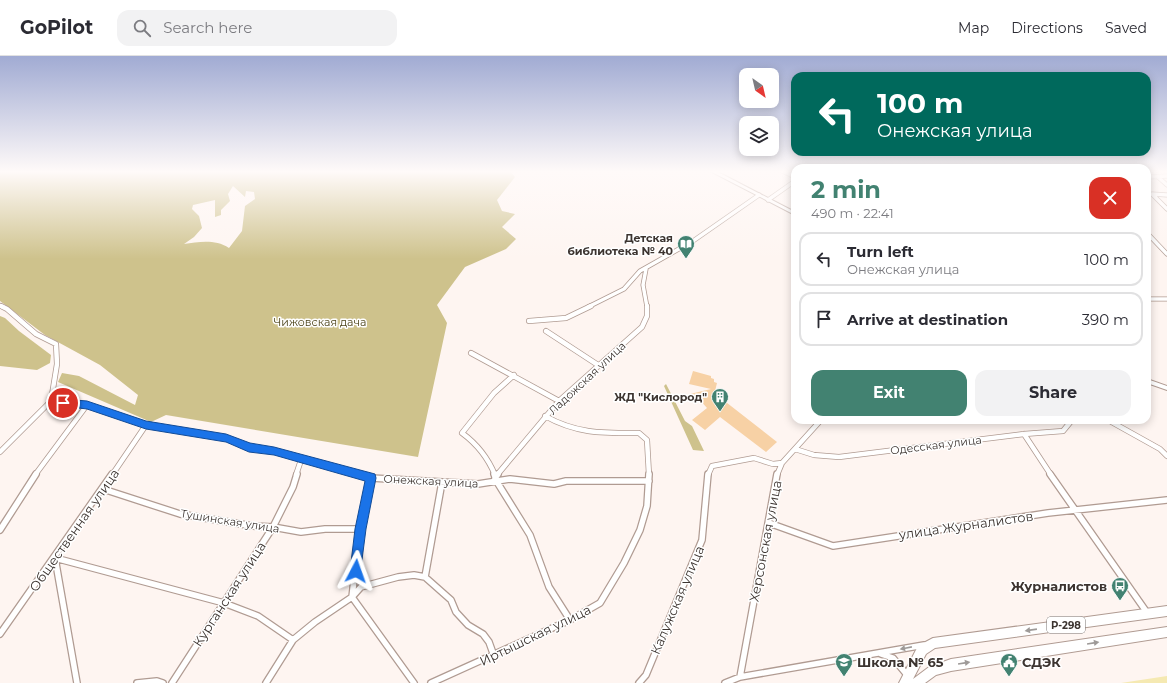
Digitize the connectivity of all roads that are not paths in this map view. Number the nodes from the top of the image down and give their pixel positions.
1 (751, 200) edge
2 (768, 200) edge
3 (1158, 200) edge
4 (1167, 209) edge
5 (791, 212) edge
6 (1151, 237) edge
7 (1167, 254) edge
8 (646, 269) junction
9 (1151, 299) edge
10 (1167, 299) edge
11 (0, 306) edge
12 (529, 321) dead end
13 (546, 331) dead end
14 (471, 353) dead end
15 (598, 365) junction
16 (514, 375) junction
17 (1151, 382) edge
18 (1167, 388) edge
19 (560, 401) junction
20 (51, 402) junction
21 (87, 405) junction
22 (545, 416) junction
23 (817, 424) edge
24 (1069, 424) edge
25 (1115, 424) edge
26 (146, 425) junction
27 (1024, 434) junction
28 (795, 449) junction
29 (0, 452) edge
30 (1167, 456) edge
31 (301, 460) junction
32 (782, 463) junction
33 (371, 478) junction
34 (496, 480) junction
35 (649, 481) junction
36 (442, 482) junction
37 (103, 489) junction
38 (1167, 500) edge
39 (1074, 510) junction
40 (769, 524) junction
41 (273, 527) junction
42 (360, 529) junction
43 (0, 530) edge
44 (55, 558) junction
45 (425, 577) junction
46 (352, 597) junction
47 (224, 603) junction
48 (1167, 611) edge
49 (1148, 614) junction
50 (570, 620) junction
51 (1167, 632) edge
52 (0, 634) edge
53 (293, 640) junction
54 (933, 643) junction
55 (878, 654) junction
56 (494, 656) junction
57 (740, 677) junction
58 (910, 681) edge
59 (77, 683) edge
60 (137, 683) edge
61 (163, 683) edge
62 (172, 683) edge
63 (266, 683) edge
64 (414, 683) edge
65 (431, 683) edge
66 (639, 683) edge
67 (726, 683) edge

1 - 8 street
2 - 5 street
3 - 4 street
6 - 7 street
8 - 12 street
8 - 15 street, Ладожская улица
9 - 10 street
11 - 20 street
13 - 15 street
14 - 16 street
15 - 19 street, Ладожская улица
16 - 19 street
16 - 34 street
17 - 18 street
19 - 22 street, Ладожская улица
20 - 21 street, Онежская улица
20 - 29 street
21 - 26 street, Онежская улица
21 - 43 street
22 - 34 street, Ладожская улица
22 - 35 street, Иртышская улица
23 - 28 street, Херсонская улица
24 - 27 street, Одесская улица
25 - 30 street
26 - 31 street, Онежская улица
26 - 37 street, Общественная улица
27 - 28 street, Одесская улица
27 - 39 street
28 - 32 street, Херсонская улица
31 - 33 street, Онежская улица
31 - 41 street, Курганская улица
32 - 40 street, Херсонская улица
32 - 66 street, Калужская улица
33 - 36 street, Онежская улица
33 - 42 street
34 - 35 street, Онежская улица
34 - 36 street, Онежская улица
34 - 50 street
35 - 50 street, Иртышская улица
36 - 45 street
37 - 41 street, Тушинская улица
37 - 44 street, Общественная улица
38 - 39 street, улица Журналистов
39 - 40 street, улица Журналистов
39 - 49 street
40 - 57 street, Херсонская улица
41 - 42 street, Тушинская улица
41 - 47 street, Курганская улица
42 - 46 street
44 - 47 street
44 - 52 street, Общественная улица
44 - 59 street
45 - 46 street
45 - 56 street
46 - 53 street
46 - 64 street
47 - 53 street
47 - 62 street, Курганская улица
48 - 49 highway, Р-298
49 -> 54 highway, Р-298
50 - 56 street, Иртышская улица
58 -> 51 highway, Р-298
53 - 63 street
54 -> 55 street
54 - 58 highway
55 - 57 street
55 - 58 street
56 - 65 street, Иртышская улица
57 - 67 street
60 - 61 street

